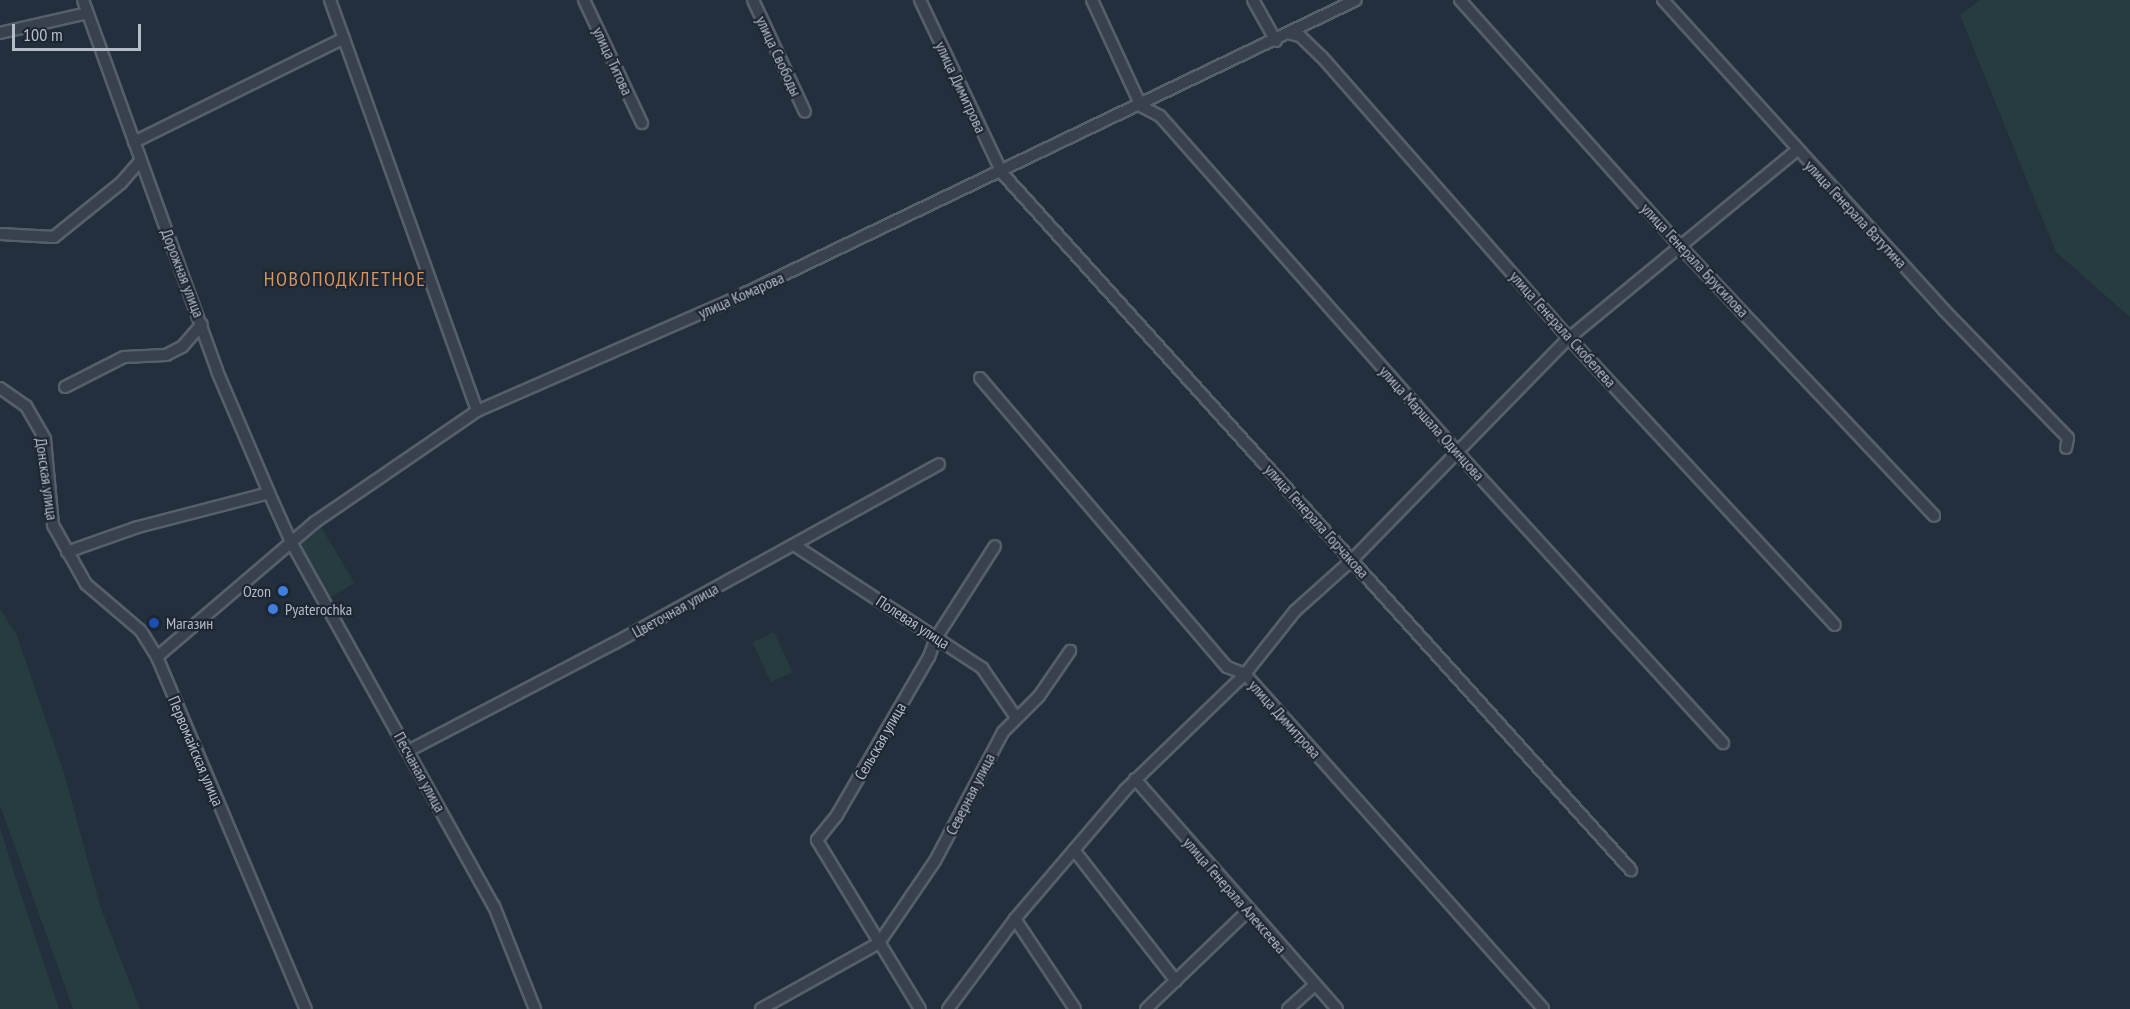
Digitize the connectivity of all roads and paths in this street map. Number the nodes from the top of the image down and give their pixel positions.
1 (83, 0) edge
2 (330, 0) edge
3 (584, 0) edge
4 (753, 0) edge
5 (920, 0) edge
6 (1092, 0) edge
7 (1253, 0) edge
8 (1356, 0) edge
9 (1460, 0) edge
10 (1663, 0) edge
11 (87, 14) junction
12 (0, 33) edge
13 (1291, 34) junction
14 (344, 38) junction
15 (1276, 41) junction
16 (1141, 106) junction
17 (805, 112) dead end
18 (642, 123) dead end
19 (134, 142) junction
20 (1797, 150) junction
21 (141, 160) junction
22 (1002, 173) junction
23 (0, 234) edge
24 (1679, 245) junction
25 (202, 324) junction
26 (1569, 338) junction
27 (980, 378) dead end
28 (65, 387) dead end
29 (0, 388) edge
30 (477, 411) junction
31 (2066, 447) dead end
32 (1458, 453) junction
33 (939, 464) dead end
34 (269, 493) junction
35 (1934, 516) dead end
36 (291, 542) junction
37 (794, 545) junction
38 (995, 546) dead end
39 (67, 552) junction
40 (1352, 560) junction
41 (1835, 625) dead end
42 (936, 638) junction
43 (1070, 651) dead end
44 (157, 657) junction
45 (1245, 674) junction
46 (1015, 717) junction
47 (1723, 743) dead end
48 (408, 751) junction
49 (1135, 779) junction
50 (1074, 850) junction
51 (1631, 870) dead end
52 (1249, 910) junction
53 (1015, 919) junction
54 (879, 943) junction
55 (1176, 981) junction
56 (1315, 985) junction
57 (306, 1009) edge
58 (536, 1009) edge
59 (761, 1009) edge
60 (920, 1009) edge
61 (948, 1009) edge
62 (1075, 1009) edge
63 (1146, 1009) edge
64 (1288, 1009) edge
65 (1337, 1009) edge
66 (1543, 1009) edge

1 - 11 street, Дорожная улица
2 - 14 street
3 - 18 street, улица Титова
4 - 17 street, улица Свободы
5 - 22 street, улица Димитрова
6 - 16 street
7 - 15 street
8 - 13 street, улица Комарова
9 - 24 street, улица Генерала Брусилова
10 - 20 street, улица Генерала Ватутина
11 - 12 street
11 - 19 street, Дорожная улица
13 - 15 street, улица Комарова
13 - 26 street, улица Генерала Скобелева
14 - 19 street
14 - 30 street
15 - 16 street, улица Комарова
16 - 22 street, улица Комарова
16 - 32 street, улица Маршала Одинцова
19 - 21 street, Дорожная улица
20 - 24 street
20 - 31 street, улица Генерала Ватутина
21 - 23 street
21 - 25 street, Дорожная улица
22 - 30 street, улица Комарова
22 - 40 street, улица Генерала Горчакова
24 - 26 street
24 - 35 street, улица Генерала Брусилова
25 - 28 street
25 - 34 street, Дорожная улица
26 - 32 street
26 - 41 street, улица Генерала Скобелева
27 - 45 street, улица Димитрова
29 - 39 street, Донская улица
30 - 36 street, улица Комарова
32 - 40 street
32 - 47 street, улица Маршала Одинцова
33 - 37 street, Цветочная улица
34 - 36 street, Дорожная улица
34 - 39 street
36 - 44 street
36 - 48 street, Песчаная улица
37 - 42 street, Полевая улица
37 - 48 street, Цветочная улица
38 - 42 street, Сельская улица
39 - 44 street, Донская улица
40 - 45 street
40 - 51 street, улица Генерала Горчакова
42 - 46 street, Полевая улица
42 - 54 street, Сельская улица
43 - 46 street, Северная улица
44 - 57 street, Первомайская улица
45 - 49 street
45 - 66 street, улица Димитрова
46 - 54 street, Северная улица
48 - 58 street, Песчаная улица
49 - 50 street
49 - 52 street, улица Генерала Алексеева
50 - 53 street
50 - 55 street
52 - 55 street
52 - 56 street, улица Генерала Алексеева
53 - 61 street
53 - 62 street
54 - 59 street
54 - 60 street
55 - 63 street
56 - 64 street
56 - 65 street, улица Генерала Алексеева

